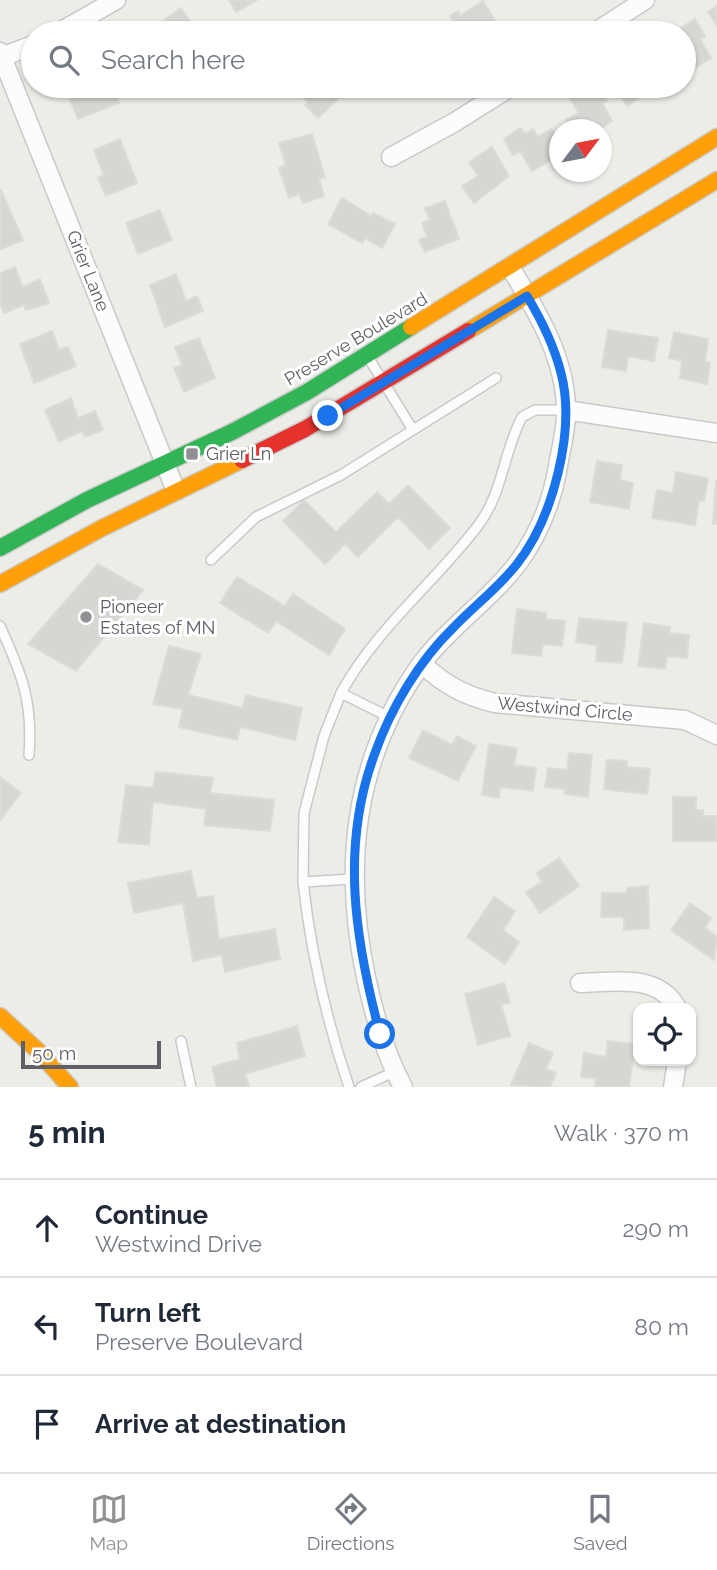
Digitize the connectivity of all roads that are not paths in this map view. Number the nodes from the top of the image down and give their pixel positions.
1 (116, 0) edge
2 (645, 0) edge
3 (79, 21) edge
4 (613, 21) edge
5 (21, 49) edge
6 (1, 55) edge
7 (493, 98) edge
8 (717, 137) edge
9 (391, 157) dead end
10 (717, 180) edge
11 (510, 267) junction
12 (527, 296) junction
13 (367, 355) junction
14 (496, 378) dead end
15 (384, 382) junction
16 (566, 410) junction
17 (413, 430) junction
18 (717, 433) edge
19 (165, 463) junction
20 (176, 491) junction
21 (0, 548) edge
22 (211, 560) dead end
23 (0, 584) edge
24 (0, 626) edge
25 (422, 664) junction
26 (341, 693) junction
27 (391, 718) junction
28 (717, 735) edge
29 (29, 755) dead end
30 (352, 879) junction
31 (303, 882) junction
32 (580, 983) dead end
33 (674, 1003) edge
34 (2, 1022) edge
35 (181, 1041) dead end
36 (676, 1066) edge
37 (399, 1079) edge
38 (70, 1087) edge
39 (191, 1087) edge
40 (349, 1087) edge
41 (361, 1087) edge
42 (674, 1087) edge

1 - 3 street
2 - 4 street
5 - 6 street
6 - 19 street, Grier Lane
7 - 9 street
8 - 11 street, Preserve Boulevard
10 - 12 street
11 - 12 street
11 - 13 street, Preserve Boulevard
12 - 15 street
12 - 16 street
13 - 15 lane
13 - 19 street, Preserve Boulevard
14 - 17 lane
15 - 17 lane
15 - 20 street
16 - 18 street
16 - 25 street
16 - 26 lane
17 - 22 lane
19 - 20 street, Grier Lane
19 - 21 street, Preserve Boulevard
20 - 23 street
24 - 29 lane
25 - 27 street
25 - 28 street, Westwind Circle
26 - 27 lane
26 - 31 lane
27 - 30 street
30 - 31 lane
30 - 37 street
31 - 40 lane
32 - 33 street
34 - 38 street
35 - 39 lane
36 - 42 street
37 - 41 lane

